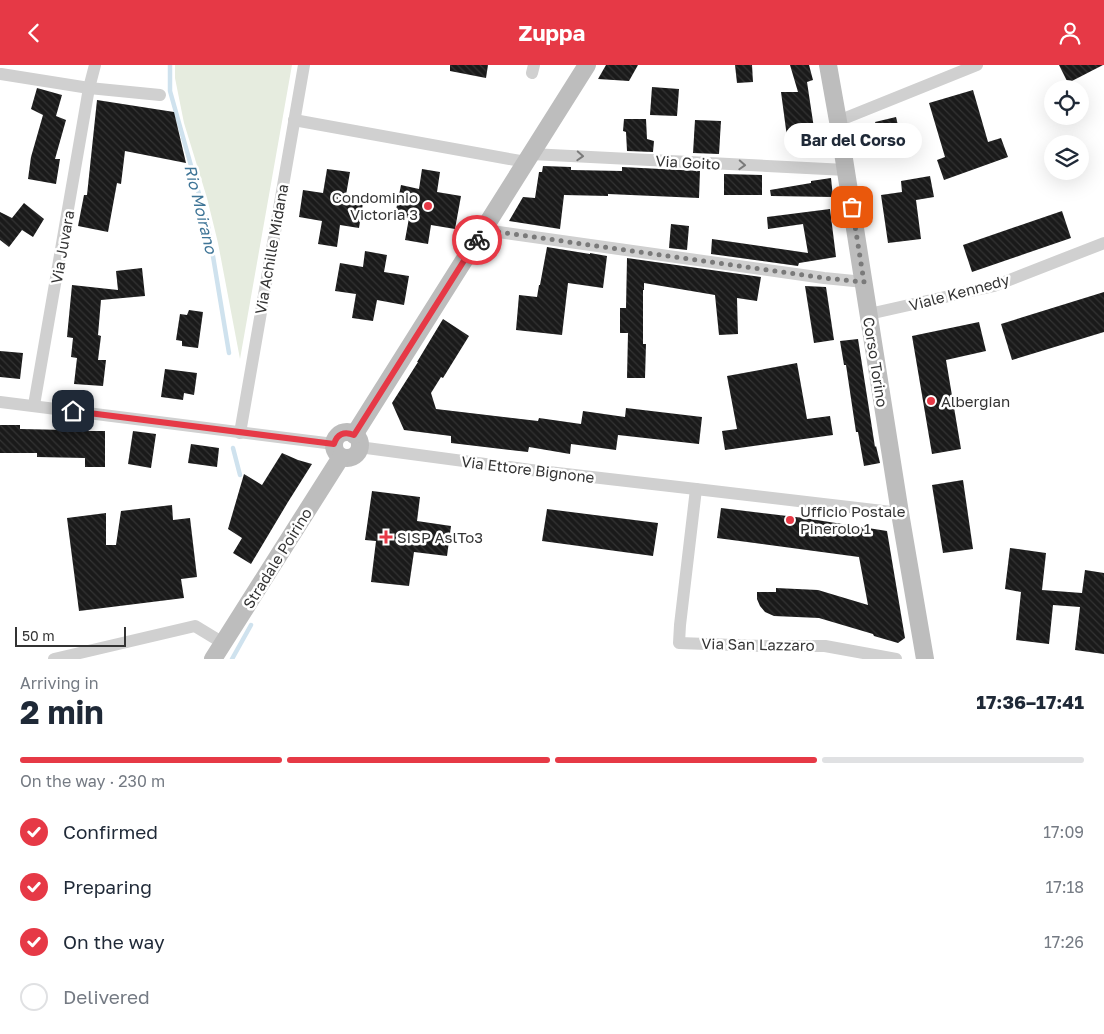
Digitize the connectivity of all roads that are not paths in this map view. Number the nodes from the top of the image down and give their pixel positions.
1 (95, 65) edge
2 (304, 65) edge
3 (588, 65) edge
4 (828, 65) edge
5 (977, 65) edge
6 (1, 75) dead end
7 (89, 88) junction
8 (160, 95) dead end
9 (294, 119) junction
10 (838, 121) junction
11 (528, 158) junction
12 (846, 170) junction
13 (484, 230) junction
14 (1104, 243) edge
15 (864, 282) junction
16 (869, 314) junction
17 (0, 402) edge
18 (34, 405) junction
19 (240, 433) junction
20 (357, 441) junction
21 (337, 451) junction
22 (696, 489) junction
23 (900, 513) junction
24 (223, 643) junction
25 (54, 659) edge
26 (213, 659) edge
27 (896, 659) edge
28 (925, 659) edge

1 - 7 street, Via Juvara
2 - 9 street, Via Achille Midana
3 - 11 main road
4 - 10 main road, Corso Torino
5 - 10 street
6 - 7 street
7 - 8 street
7 - 18 street, Via Juvara
9 - 11 street, Via Goito
9 - 19 street, Via Achille Midana
10 - 12 main road, Corso Torino
11 -> 12 street, Via Goito
11 - 13 main road
12 - 15 main road, Corso Torino
13 - 15 street
13 - 20 main road
14 - 16 street, Viale Kennedy
15 - 16 main road, Corso Torino
16 - 23 main road, Corso Torino
17 - 18 street
18 - 19 street
19 - 21 street
20 - 21 main road
20 - 22 street, Via Ettore Bignone
21 - 24 main road, Stradale Poirino
22 - 23 street, Via Ettore Bignone
22 - 27 street, Via San Lazzaro
23 - 28 main road, Corso Torino
24 - 25 street
24 - 26 main road, Stradale Poirino

